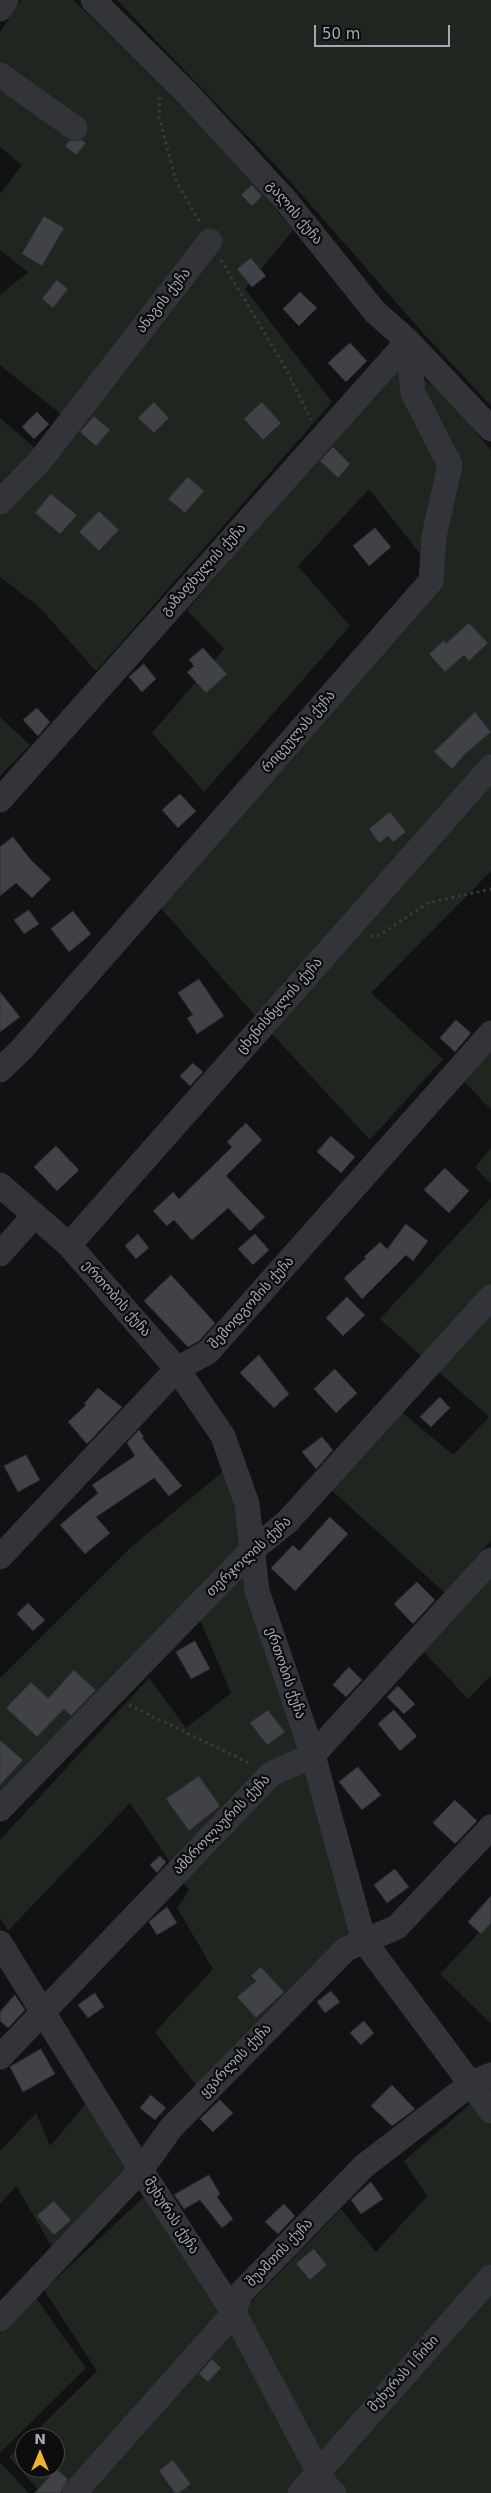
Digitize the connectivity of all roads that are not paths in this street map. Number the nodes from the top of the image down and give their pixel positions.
1 (6, 0) edge
2 (93, 0) edge
3 (0, 10) edge
4 (0, 75) edge
5 (75, 128) dead end
6 (210, 241) road end
7 (408, 341) junction
8 (491, 429) edge
9 (0, 502) edge
10 (491, 767) edge
11 (0, 800) edge
12 (491, 1033) edge
13 (0, 1070) edge
14 (0, 1185) edge
15 (34, 1216) junction
16 (69, 1245) junction
17 (0, 1254) edge
18 (491, 1297) edge
19 (177, 1369) junction
20 (251, 1551) junction
21 (0, 1557) edge
22 (491, 1560) edge
23 (313, 1755) junction
24 (0, 1809) edge
25 (491, 1827) edge
26 (364, 1941) junction
27 (0, 1943) edge
28 (43, 2009) junction
29 (0, 2057) edge
30 (482, 2079) edge
31 (491, 2111) edge
32 (142, 2170) junction
33 (491, 2278) edge
34 (234, 2313) junction
35 (0, 2319) edge
36 (318, 2471) junction
37 (74, 2493) edge
38 (300, 2493) edge
39 (334, 2493) edge

1 - 3 street
2 - 7 street, გალის ქუჩა
4 - 5 street
6 - 9 street, ანაგის ქუჩა
7 - 8 street, გალის ქუჩა
7 - 11 street, გაზაფხულის ქუჩა
7 - 13 street, რიცეულას ქუჩა
10 - 16 street, ცხენისწყლის ქუჩა
12 - 19 street, შემოდგომის ქუჩა
14 - 15 street, ერთობის ქუჩა
15 - 16 street, ერთობის ქუჩა
15 - 17 street
16 - 19 street, ერთობის ქუჩა
18 - 20 street, თერჯოლის ქუჩა
19 - 20 street, ერთობის ქუჩა
19 - 21 street, შემოდგომის ქუჩა
20 - 23 street, ერთობის ქუჩა
20 - 24 street, თერჯოლის ქუჩა
22 - 23 street, ამბროლაურის ქუჩა
23 - 26 street, ერთობის ქუჩა
23 - 28 street, ამბროლაურის ქუჩა
25 - 26 street, ყვარლის ქუჩა
26 - 30 street, ერთობის ქუჩა
26 - 32 street, ყვარლის ქუჩა
27 - 28 street, მუხურას ქუჩა
28 - 29 street, ამბროლაურის ქუჩა
28 - 32 street, მუხურას ქუჩა
30 - 31 street, ერთობის ქუჩა
30 - 34 street, შუამთის ქუჩა
32 - 34 street, მუხურას ქუჩა
32 - 35 street, ყვარლის ქუჩა
33 - 36 street, მუხურას I ჩიხი
34 - 36 street, მუხურას ქუჩა
34 - 37 street, შუამთის ქუჩა
36 - 38 street, მუხურას I ჩიხი
36 - 39 street, მუხურას ქუჩა

